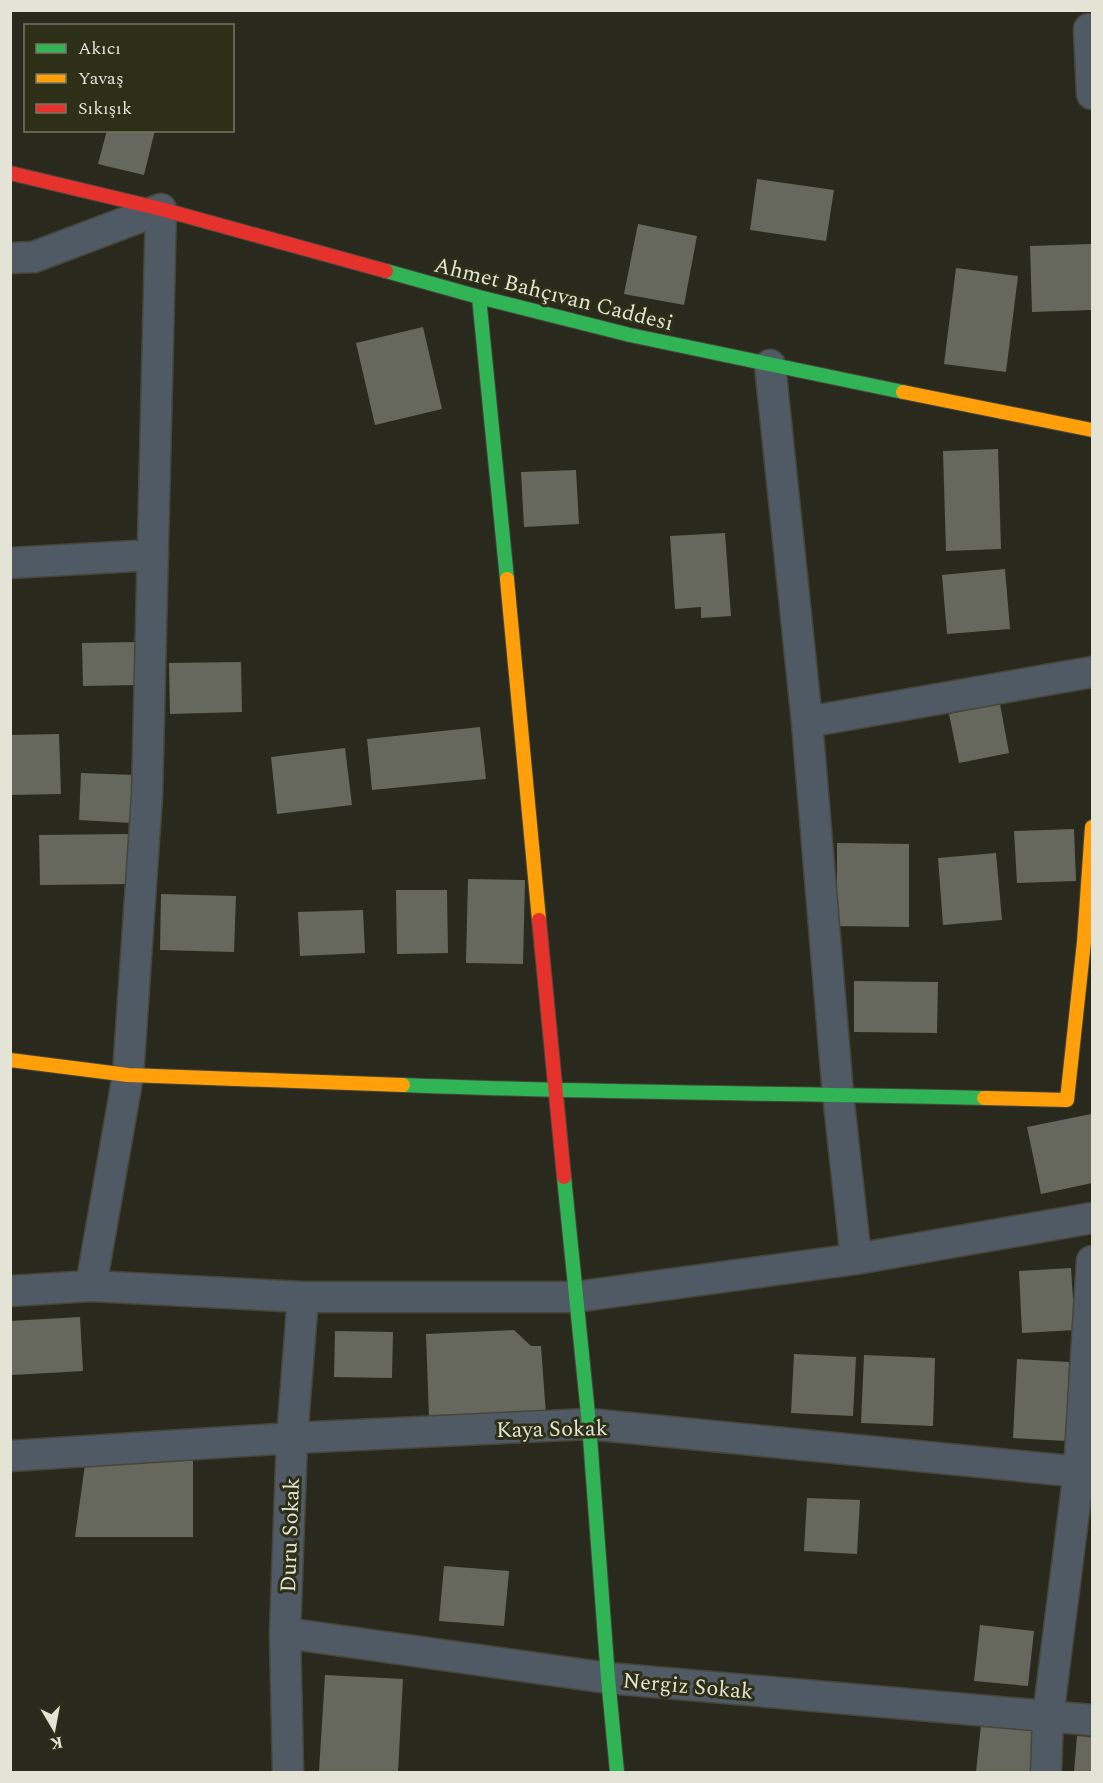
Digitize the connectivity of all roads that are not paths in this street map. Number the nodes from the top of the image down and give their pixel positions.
1 (1089, 28) dead end
2 (1092, 93) edge
3 (10, 173) edge
4 (161, 209) junction
5 (10, 258) edge
6 (479, 297) junction
7 (770, 365) junction
8 (1092, 430) edge
9 (153, 555) junction
10 (10, 563) edge
11 (1092, 672) edge
12 (807, 723) junction
13 (1092, 827) edge
14 (1088, 942) edge
15 (10, 1060) edge
16 (128, 1075) junction
17 (555, 1091) junction
18 (838, 1094) junction
19 (1092, 1218) edge
20 (856, 1258) junction
21 (1092, 1261) edge
22 (91, 1286) junction
23 (10, 1291) edge
24 (575, 1297) junction
25 (303, 1298) junction
26 (589, 1424) junction
27 (292, 1438) junction
28 (10, 1456) edge
29 (1086, 1472) edge
30 (285, 1633) junction
31 (608, 1678) junction
32 (1048, 1717) junction
33 (1092, 1720) edge
34 (288, 1773) edge
35 (617, 1773) edge
36 (1046, 1773) edge

1 - 2 street
3 - 4 street, Ahmet Bahçıvan Caddesi
4 - 5 street
4 - 6 street, Ahmet Bahçıvan Caddesi
4 - 9 street
6 - 7 street, Ahmet Bahçıvan Caddesi
6 - 17 street
7 - 8 street, Ahmet Bahçıvan Caddesi
7 - 12 street
9 - 10 street
9 - 16 street
11 - 12 street
12 - 18 street
13 - 14 street
14 - 18 street
15 - 16 street
16 - 17 street
16 - 22 street
17 - 18 street
17 - 24 street
18 - 20 street
19 - 20 street
20 - 24 street
21 - 29 street
22 - 23 street
22 - 25 street
24 - 25 street
24 - 26 street
25 - 27 street, Duru Sokak
26 - 27 street, Kaya Sokak
26 - 29 street, Kaya Sokak
26 - 31 street
27 - 28 street, Kaya Sokak
27 - 30 street, Duru Sokak
29 - 32 street
30 - 31 street, Nergiz Sokak
30 - 34 street, Duru Sokak
31 - 32 street, Nergiz Sokak
31 - 35 street
32 - 33 street, Nergiz Sokak
32 - 36 street

